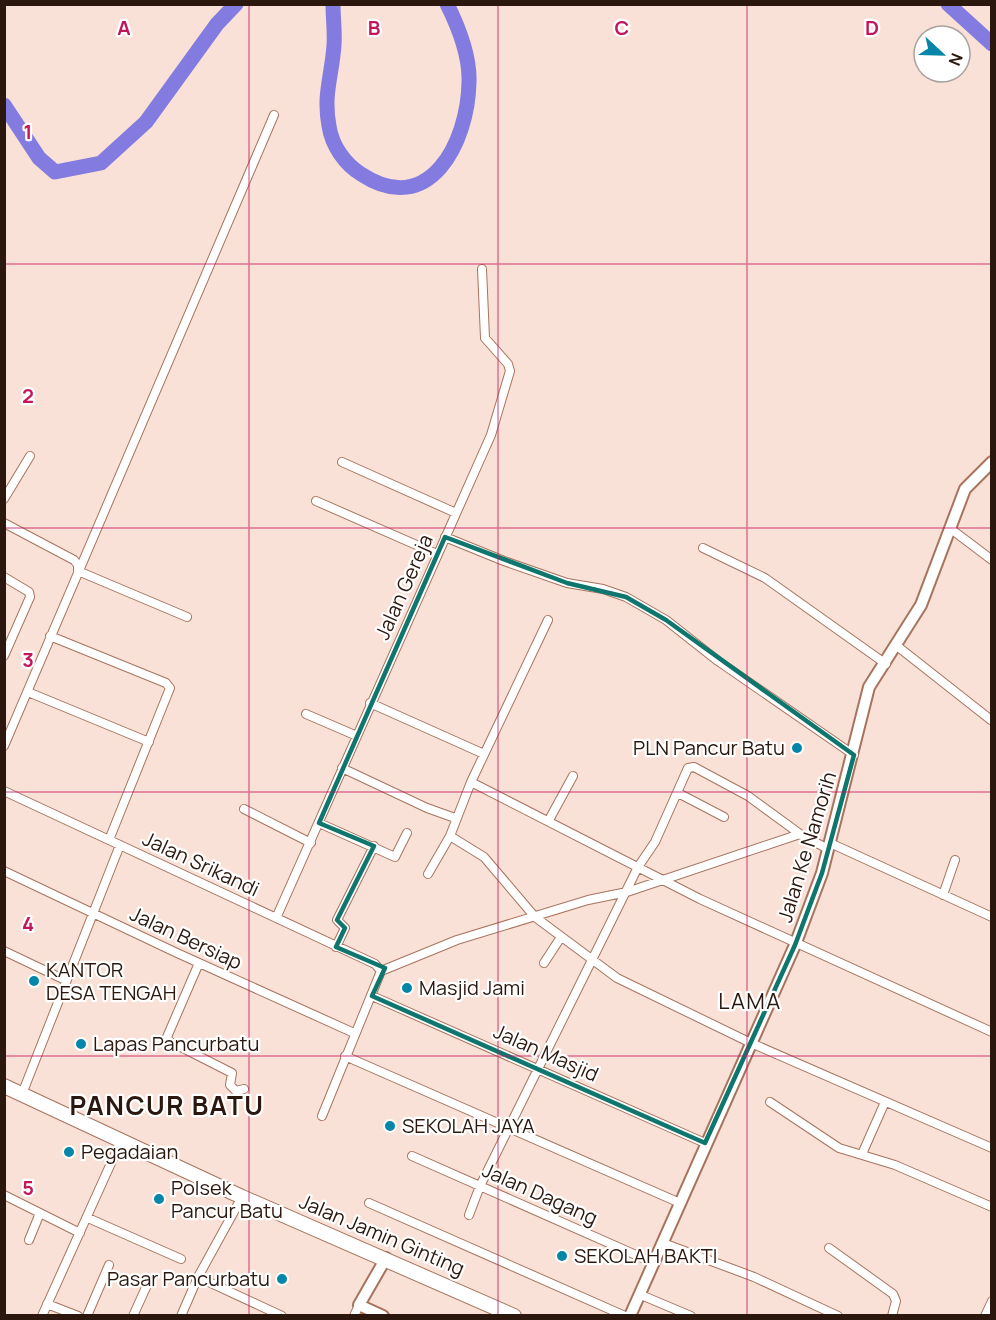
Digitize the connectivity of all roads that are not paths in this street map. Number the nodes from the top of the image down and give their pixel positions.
1 (274, 115) dead end
2 (482, 269) dead end
3 (30, 456) dead end
4 (342, 462) dead end
5 (991, 464) edge
6 (4, 498) edge
7 (316, 501) dead end
8 (456, 513) junction
9 (4, 523) edge
10 (951, 529) junction
11 (445, 537) junction
12 (703, 548) dead end
13 (437, 554) junction
14 (992, 560) edge
15 (78, 571) junction
16 (4, 578) edge
17 (187, 617) dead end
18 (548, 620) dead end
19 (50, 636) junction
20 (897, 646) junction
21 (4, 656) edge
22 (886, 664) junction
23 (28, 692) junction
24 (370, 702) junction
25 (306, 714) dead end
26 (991, 720) edge
27 (357, 736) junction
28 (149, 742) junction
29 (4, 746) edge
30 (484, 754) junction
31 (854, 755) junction
32 (342, 768) junction
33 (573, 776) dead end
34 (471, 782) junction
35 (4, 791) edge
36 (678, 793) junction
37 (244, 809) dead end
38 (724, 817) dead end
39 (455, 818) junction
40 (549, 820) junction
41 (319, 823) junction
42 (407, 833) dead end
43 (800, 834) junction
44 (450, 836) junction
45 (109, 840) junction
46 (311, 843) junction
47 (120, 845) junction
48 (374, 846) junction
49 (829, 846) junction
50 (955, 860) dead end
51 (638, 867) junction
52 (4, 872) edge
53 (428, 874) dead end
54 (662, 880) junction
55 (627, 892) junction
56 (943, 895) junction
57 (93, 912) junction
58 (277, 916) junction
59 (535, 917) junction
60 (992, 917) edge
61 (561, 937) junction
62 (795, 945) junction
63 (336, 947) junction
64 (4, 951) edge
65 (592, 959) junction
66 (199, 963) junction
67 (544, 963) dead end
68 (381, 971) junction
69 (65, 980) junction
70 (372, 996) junction
71 (992, 1032) edge
72 (354, 1033) junction
73 (751, 1043) junction
74 (345, 1056) junction
75 (538, 1068) junction
76 (4, 1086) edge
77 (244, 1089) dead end
78 (22, 1094) junction
79 (770, 1102) dead end
80 (885, 1102) junction
81 (322, 1116) dead end
82 (511, 1127) junction
83 (121, 1141) junction
84 (705, 1143) junction
85 (992, 1148) edge
86 (862, 1154) junction
87 (412, 1156) dead end
88 (480, 1186) junction
89 (4, 1196) edge
90 (242, 1197) junction
91 (369, 1203) dead end
92 (680, 1203) junction
93 (992, 1207) edge
94 (40, 1213) junction
95 (469, 1215) dead end
96 (88, 1218) junction
97 (80, 1233) junction
98 (29, 1240) dead end
99 (663, 1243) junction
100 (829, 1248) dead end
101 (386, 1258) junction
102 (181, 1259) dead end
103 (654, 1263) junction
104 (109, 1265) dead end
105 (198, 1277) junction
106 (148, 1283) dead end
107 (640, 1294) junction
108 (992, 1301) edge
109 (47, 1305) junction
110 (359, 1305) junction
111 (42, 1316) edge
112 (78, 1316) edge
113 (87, 1316) edge
114 (133, 1316) edge
115 (181, 1316) edge
116 (282, 1316) edge
117 (354, 1316) edge
118 (383, 1316) edge
119 (514, 1316) edge
120 (625, 1316) edge
121 (630, 1316) edge
122 (691, 1316) edge
123 (838, 1316) edge
124 (892, 1316) edge
125 (985, 1316) edge

1 - 15 street
2 - 8 street, Jalan Gereja
3 - 6 street
4 - 8 street
5 - 10 street, Jalan Ke Namorih
7 - 13 street
8 - 11 street, Jalan Gereja
9 - 15 street
10 - 14 street
10 - 20 street, Jalan Ke Namorih
11 - 13 street, Jalan Gereja
11 - 31 street
12 - 22 street
13 - 24 street, Jalan Gereja
15 - 17 street
15 - 19 street
16 - 21 street
18 - 30 street
19 - 23 street
19 - 28 street
20 - 22 street, Jalan Ke Namorih
20 - 26 street
22 - 31 street, Jalan Ke Namorih
23 - 28 street
23 - 29 street
24 - 27 street, Jalan Gereja
24 - 30 street
25 - 27 street
27 - 32 street, Jalan Gereja
28 - 45 street
30 - 34 street
31 - 49 street, Jalan Ke Namorih
32 - 39 street
32 - 41 street, Jalan Gereja
33 - 40 street
34 - 39 street
34 - 40 street
35 - 45 street, Jalan Srikandi
36 - 38 street
36 - 43 street
36 - 51 street
37 - 46 street
39 - 44 street
40 - 51 street
41 - 46 street, Jalan Gereja
41 - 48 street
42 - 48 street
43 - 49 street
43 - 54 street
44 - 53 street
44 - 59 street
45 - 47 street, Jalan Srikandi
46 - 58 street, Jalan Gereja
47 - 57 street
47 - 58 street, Jalan Srikandi
48 - 63 street
49 - 56 street
49 - 62 street, Jalan Ke Namorih
50 - 56 street
51 - 54 street
51 - 55 street
52 - 57 street, Jalan Bersiap
54 - 55 street
54 - 62 street
55 - 59 street
55 - 65 street
56 - 60 street
57 - 66 street, Jalan Bersiap
57 - 69 street
58 - 63 street, Jalan Srikandi
59 - 61 street
59 - 68 street
61 - 65 street
61 - 67 street
62 - 71 street
62 - 73 street, Jalan Ke Namorih
63 - 68 street, Jalan Srikandi
64 - 69 street
65 - 73 street
65 - 75 street
66 - 72 street, Jalan Bersiap
66 - 77 street
68 - 70 street
69 - 78 street
70 - 72 street
70 - 75 street, Jalan Masjid
72 - 74 street
73 - 80 street
73 - 84 street, Jalan Ke Namorih
74 - 81 street
74 - 82 street
75 - 82 street
75 - 84 street, Jalan Masjid
76 - 78 highway, Jalan Jamin Ginting
78 - 83 highway, Jalan Jamin Ginting
79 - 86 street
80 - 85 street
80 - 86 street
82 - 88 street
82 - 92 street
83 - 90 highway, Jalan Jamin Ginting
83 - 96 street
84 - 92 street, Jalan Ke Namorih
86 - 93 street
87 - 88 street, Jalan Dagang
88 - 95 street
88 - 103 street, Jalan Dagang
89 - 94 street
90 - 101 highway, Jalan Jamin Ginting
90 - 105 street
91 - 120 street
92 - 99 street, Jalan Ke Namorih
94 - 97 street
94 - 98 street
96 - 97 street
96 - 102 street
97 - 109 street
99 - 103 street, Jalan Ke Namorih
99 - 123 street
100 - 124 street
101 - 110 street
101 - 119 highway, Jalan Jamin Ginting
103 - 107 street, Jalan Ke Namorih
104 - 113 street
105 - 115 street
105 - 116 street
106 - 114 street
107 - 121 street, Jalan Ke Namorih
107 - 122 street
108 - 125 street
109 - 111 street
109 - 112 street
110 - 117 street
110 - 118 street

